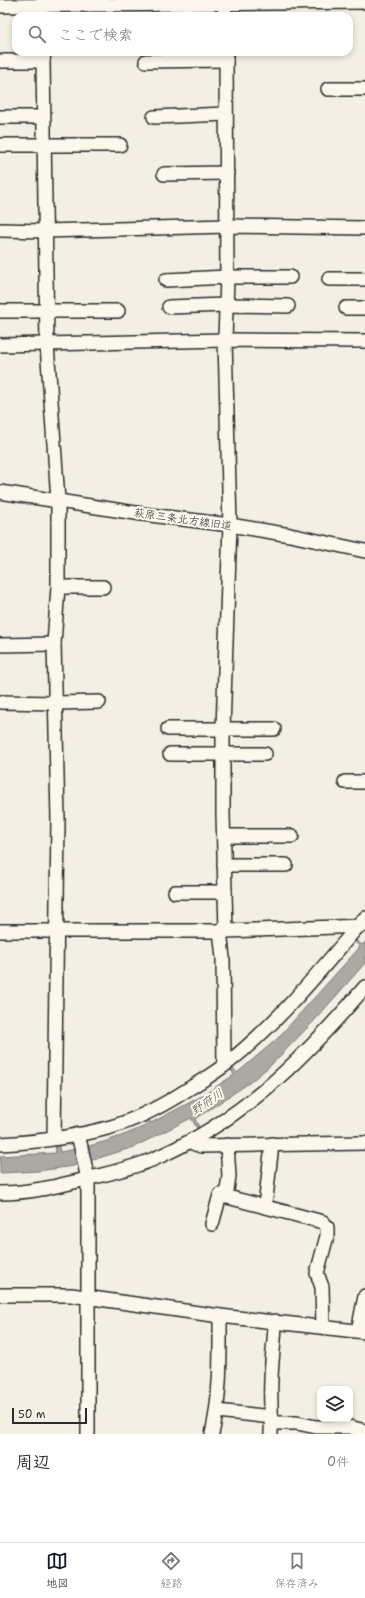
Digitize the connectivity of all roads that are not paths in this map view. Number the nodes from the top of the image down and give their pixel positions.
1 (365, 2) edge
2 (0, 6) edge
3 (50, 7) edge
4 (225, 10) edge
5 (226, 56) edge
6 (43, 57) edge
7 (0, 61) edge
8 (146, 61) dead end
9 (328, 90) dead end
10 (365, 90) edge
11 (226, 114) junction
12 (0, 117) edge
13 (43, 117) junction
14 (154, 117) dead end
15 (0, 145) edge
16 (44, 145) junction
17 (120, 145) dead end
18 (227, 173) junction
19 (164, 174) dead end
20 (227, 226) junction
21 (365, 228) edge
22 (0, 230) edge
23 (45, 231) junction
24 (227, 277) junction
25 (290, 277) dead end
26 (329, 279) dead end
27 (365, 279) edge
28 (166, 280) dead end
29 (226, 305) junction
30 (288, 306) dead end
31 (169, 307) dead end
32 (346, 308) dead end
33 (365, 308) edge
34 (0, 311) edge
35 (46, 311) junction
36 (118, 311) dead end
37 (225, 340) junction
38 (365, 341) edge
39 (0, 345) edge
40 (47, 345) junction
41 (0, 492) edge
42 (58, 500) junction
43 (230, 525) junction
44 (365, 551) edge
45 (58, 587) junction
46 (102, 587) dead end
47 (54, 644) junction
48 (0, 645) edge
49 (0, 702) edge
50 (99, 702) dead end
51 (56, 703) junction
52 (168, 729) dead end
53 (222, 729) junction
54 (274, 729) dead end
55 (170, 754) dead end
56 (222, 754) junction
57 (266, 754) dead end
58 (345, 782) dead end
59 (365, 782) edge
60 (224, 836) junction
61 (292, 836) dead end
62 (224, 865) junction
63 (286, 865) dead end
64 (175, 892) dead end
65 (225, 892) junction
66 (363, 924) edge
67 (56, 930) junction
68 (223, 930) junction
69 (0, 931) edge
70 (365, 987) edge
71 (224, 1065) junction
72 (79, 1135) junction
73 (54, 1138) junction
74 (192, 1140) junction
75 (365, 1143) edge
76 (0, 1144) edge
77 (272, 1144) junction
78 (227, 1145) junction
79 (87, 1177) junction
80 (0, 1193) edge
81 (226, 1197) junction
82 (265, 1207) junction
83 (212, 1224) dead end
84 (0, 1295) edge
85 (365, 1296) edge
86 (88, 1298) junction
87 (220, 1316) junction
88 (275, 1321) junction
89 (323, 1326) junction
90 (361, 1331) edge
91 (217, 1411) junction
92 (271, 1425) edge
93 (365, 1431) edge
94 (88, 1434) edge
95 (212, 1434) edge

1 - 4 street
2 - 3 street
3 - 4 street
5 - 8 street
5 - 11 street
6 - 7 street
6 - 13 street
9 - 10 street
11 - 14 street
11 - 18 street
12 - 13 street
13 - 16 street
15 - 16 street
16 - 17 street
16 - 23 street
18 - 19 street
18 - 20 street
20 - 21 street
20 - 23 street
20 - 24 street
22 - 23 street
23 - 35 street
24 - 25 street
24 - 28 street
24 - 29 street
26 - 27 street
29 - 30 street
29 - 31 street
29 - 37 street
32 - 33 street
34 - 35 street
35 - 36 street
35 - 40 street
37 - 38 street
37 - 40 street
37 - 43 street
39 - 40 street
40 - 42 street
41 - 42 street, 萩原三条北方線旧道
42 - 43 street, 萩原三条北方線旧道
42 - 45 street
43 - 44 street, 萩原三条北方線旧道
43 - 53 street
45 - 46 street
45 - 47 street
47 - 48 street
47 - 51 street
49 - 51 street
50 - 51 street
51 - 67 street
52 - 53 street
53 - 54 street
53 - 56 street
55 - 56 street
56 - 57 street
56 - 60 street
58 - 59 street
60 - 61 street
60 - 62 street
62 - 63 street
62 - 65 street
64 - 65 street
65 - 68 street
66 - 68 street
66 - 71 street
67 - 68 street
67 - 69 street
67 - 73 street
68 - 71 street
70 - 74 street
71 - 72 street
72 - 73 street
72 - 79 street
73 - 76 street
74 - 78 street
74 - 79 street
75 - 77 street
77 - 78 street
77 - 82 street
78 - 81 street
79 - 80 street
79 - 86 street
81 - 82 street
81 - 83 street
82 - 89 street
84 - 86 street
85 - 90 street
86 - 87 street
86 - 94 street
87 - 88 street
87 - 91 street
88 - 89 street
88 - 92 street
89 - 90 street
91 - 92 street
91 - 95 street
92 - 93 street

